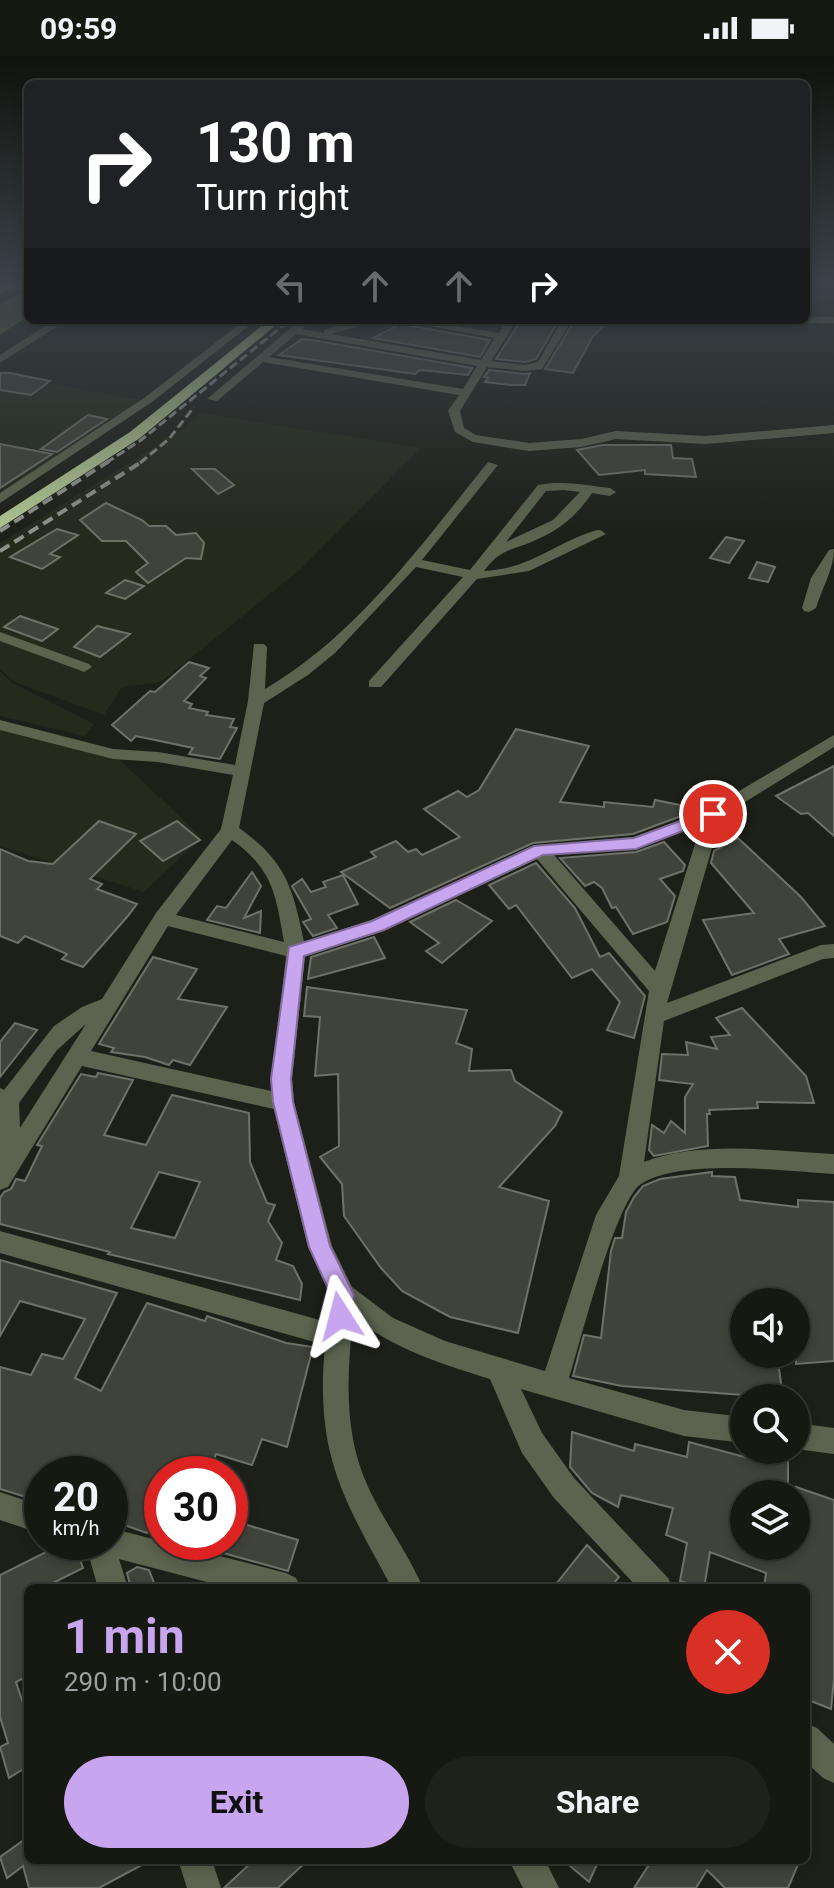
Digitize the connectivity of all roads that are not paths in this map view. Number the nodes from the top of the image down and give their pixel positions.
1 (194, 366) edge
2 (201, 366) edge
3 (219, 366) edge
4 (252, 366) edge
5 (307, 366) edge
6 (484, 366) edge
7 (517, 366) edge
8 (538, 366) edge
9 (468, 393) junction
10 (213, 399) dead end
11 (132, 417) junction
12 (834, 429) edge
13 (492, 465) dead end
14 (589, 489) junction
15 (610, 492) dead end
16 (0, 499) edge
17 (0, 509) edge
18 (0, 523) edge
19 (599, 534) dead end
20 (489, 552) junction
21 (834, 553) edge
22 (414, 562) junction
23 (473, 575) junction
24 (809, 608) dead end
25 (0, 636) edge
26 (259, 647) dead end
27 (84, 667) dead end
28 (375, 684) dead end
29 (256, 701) junction
30 (0, 725) edge
31 (834, 740) edge
32 (244, 772) junction
33 (713, 814) junction
34 (230, 830) junction
35 (540, 850) junction
36 (163, 918) junction
37 (834, 951) edge
38 (296, 952) junction
39 (659, 989) junction
40 (107, 1005) junction
41 (656, 1016) junction
42 (75, 1056) junction
43 (4, 1099) edge
44 (283, 1102) junction
45 (834, 1164) edge
46 (5, 1172) edge
47 (630, 1178) junction
48 (0, 1242) edge
49 (343, 1295) junction
50 (338, 1337) junction
51 (499, 1370) junction
52 (553, 1386) junction
53 (730, 1428) edge
54 (810, 1438) edge
55 (834, 1441) edge
56 (0, 1506) edge
57 (24, 1514) edge
58 (128, 1547) edge
59 (104, 1560) edge
60 (112, 1584) edge
61 (271, 1584) edge
62 (406, 1584) edge
63 (654, 1584) edge
64 (810, 1743) edge
65 (834, 1767) edge
66 (196, 1864) edge
67 (528, 1864) edge
68 (204, 1888) edge
69 (542, 1888) edge

1 - 11 street
2 - 11 highway
3 - 18 highway
4 - 10 street
5 - 9 street
6 - 9 street
7 - 8 street
9 - 12 street
11 - 16 street
11 - 17 highway
13 - 22 street
14 - 15 street
14 - 20 street
14 - 20 street
19 - 23 street
20 - 23 street
21 - 24 street
22 - 23 street
22 - 29 street
23 - 28 street
25 - 27 street
26 - 29 street
29 - 32 street
30 - 32 street
31 - 33 street
32 - 34 street
33 - 35 street
33 - 39 street
34 - 36 street
34 - 38 street
35 - 38 street
35 - 39 street
36 - 38 street
36 - 40 street
37 - 41 street
38 - 44 street
39 - 41 street
40 - 42 street
40 - 43 street
41 - 47 street
42 - 44 street
42 - 46 street
43 - 46 street
44 - 49 street
45 - 47 street
47 - 52 street
48 - 50 street
49 - 50 street
49 - 51 street
50 - 62 street
51 - 52 street
51 - 63 street
52 - 53 street
54 - 55 street
56 - 57 street
58 - 61 street
59 - 60 street
64 - 65 street
66 - 68 street
67 - 69 street

